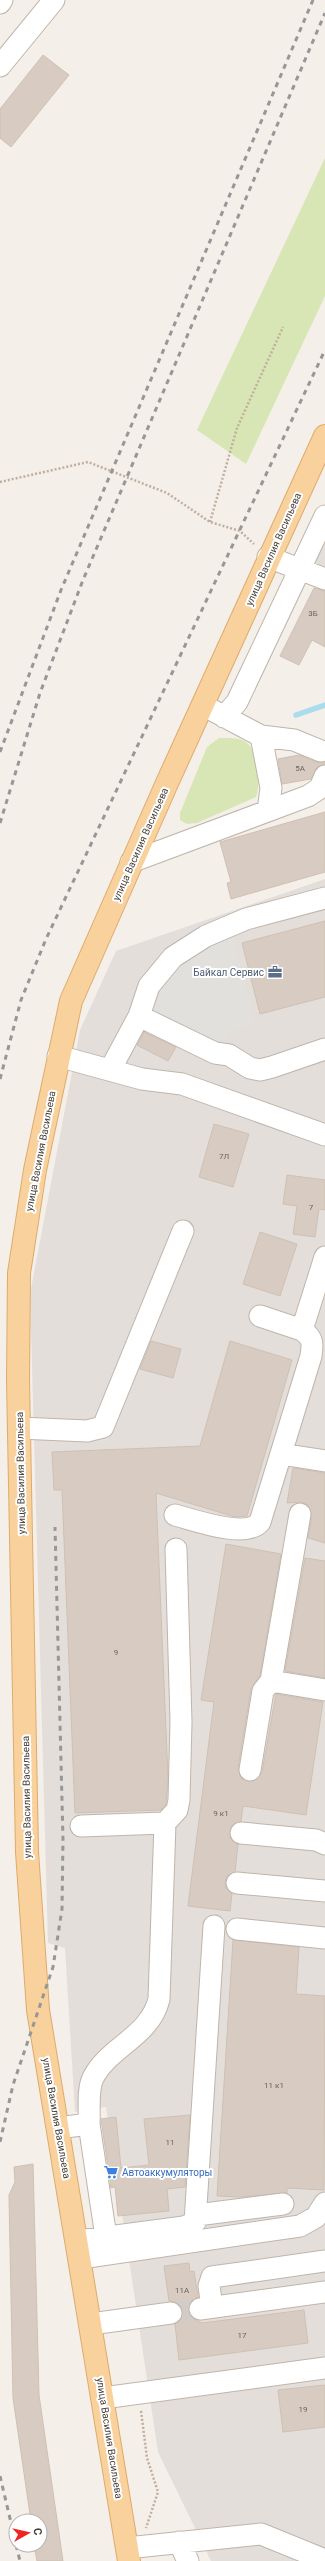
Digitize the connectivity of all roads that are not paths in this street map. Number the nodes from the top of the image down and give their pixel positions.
1 (2, 0) edge
2 (54, 0) edge
3 (0, 3) edge
4 (0, 66) edge
5 (325, 436) edge
6 (325, 516) edge
7 (268, 557) junction
8 (300, 569) junction
9 (325, 579) edge
10 (203, 706) junction
11 (224, 717) junction
12 (261, 736) junction
13 (320, 751) dead end
14 (325, 776) edge
15 (268, 811) junction
16 (131, 862) junction
17 (325, 898) edge
18 (140, 1016) junction
19 (325, 1048) edge
20 (58, 1056) junction
21 (110, 1070) junction
22 (325, 1135) edge
23 (183, 1231) dead end
24 (325, 1257) edge
25 (260, 1316) dead end
26 (302, 1330) junction
27 (318, 1357) edge
28 (19, 1428) junction
29 (281, 1454) junction
30 (325, 1462) edge
31 (300, 1514) dead end
32 (175, 1516) dead end
33 (176, 1549) dead end
34 (271, 1681) junction
35 (325, 1690) edge
36 (250, 1770) dead end
37 (164, 1823) junction
38 (81, 1826) dead end
39 (242, 1833) dead end
40 (325, 1844) edge
41 (237, 1883) dead end
42 (325, 1891) edge
43 (214, 1926) dead end
44 (237, 1929) dead end
45 (325, 1938) edge
46 (89, 2124) junction
47 (58, 2128) junction
48 (283, 2204) dead end
49 (325, 2204) edge
50 (197, 2215) junction
51 (106, 2237) junction
52 (79, 2249) junction
53 (325, 2261) edge
54 (325, 2292) edge
55 (171, 2313) tunnel mouth
56 (91, 2324) junction
57 (325, 2368) edge
58 (103, 2398) junction
59 (179, 2542) junction
60 (132, 2552) edge
61 (325, 2560) edge
62 (188, 2561) edge

1 - 3 lane
2 - 4 lane
5 - 7 main road, улица Василия Васильева
6 - 8 lane
7 - 8 lane
7 - 10 main road, улица Василия Васильева
8 - 9 lane
8 - 11 lane
10 - 11 lane
10 - 16 main road, улица Василия Васильева
11 - 12 lane
12 - 13 lane
12 - 15 lane
14 - 15 lane
15 - 16 lane
16 - 20 main road, улица Василия Васильева
17 - 18 lane
18 - 19 lane
18 - 21 lane
20 - 21 lane
20 - 28 main road, улица Василия Васильева
21 - 22 lane
23 - 28 lane
24 - 26 lane
25 - 26 lane
26 - 27 lane
27 - 29 lane
28 - 47 main road, улица Василия Васильева
29 - 30 lane
29 - 32 lane
31 - 34 lane
33 - 37 lane
34 - 35 lane
34 - 36 lane
37 - 38 lane
37 - 46 lane
39 - 40 lane
41 - 42 lane
43 - 50 lane
44 - 45 lane
46 - 47 lane
46 - 51 lane
47 - 52 main road, улица Василия Васильева
48 - 50 lane
49 - 52 lane
50 - 51 lane
51 - 52 lane
52 - 56 main road, улица Василия Васильева
53 - 54 lane
55 - 56 lane
56 - 58 main road, улица Василия Васильева
57 - 58 lane
58 - 60 main road, улица Василия Васильева
59 - 60 lane
59 - 61 lane
59 - 62 lane

